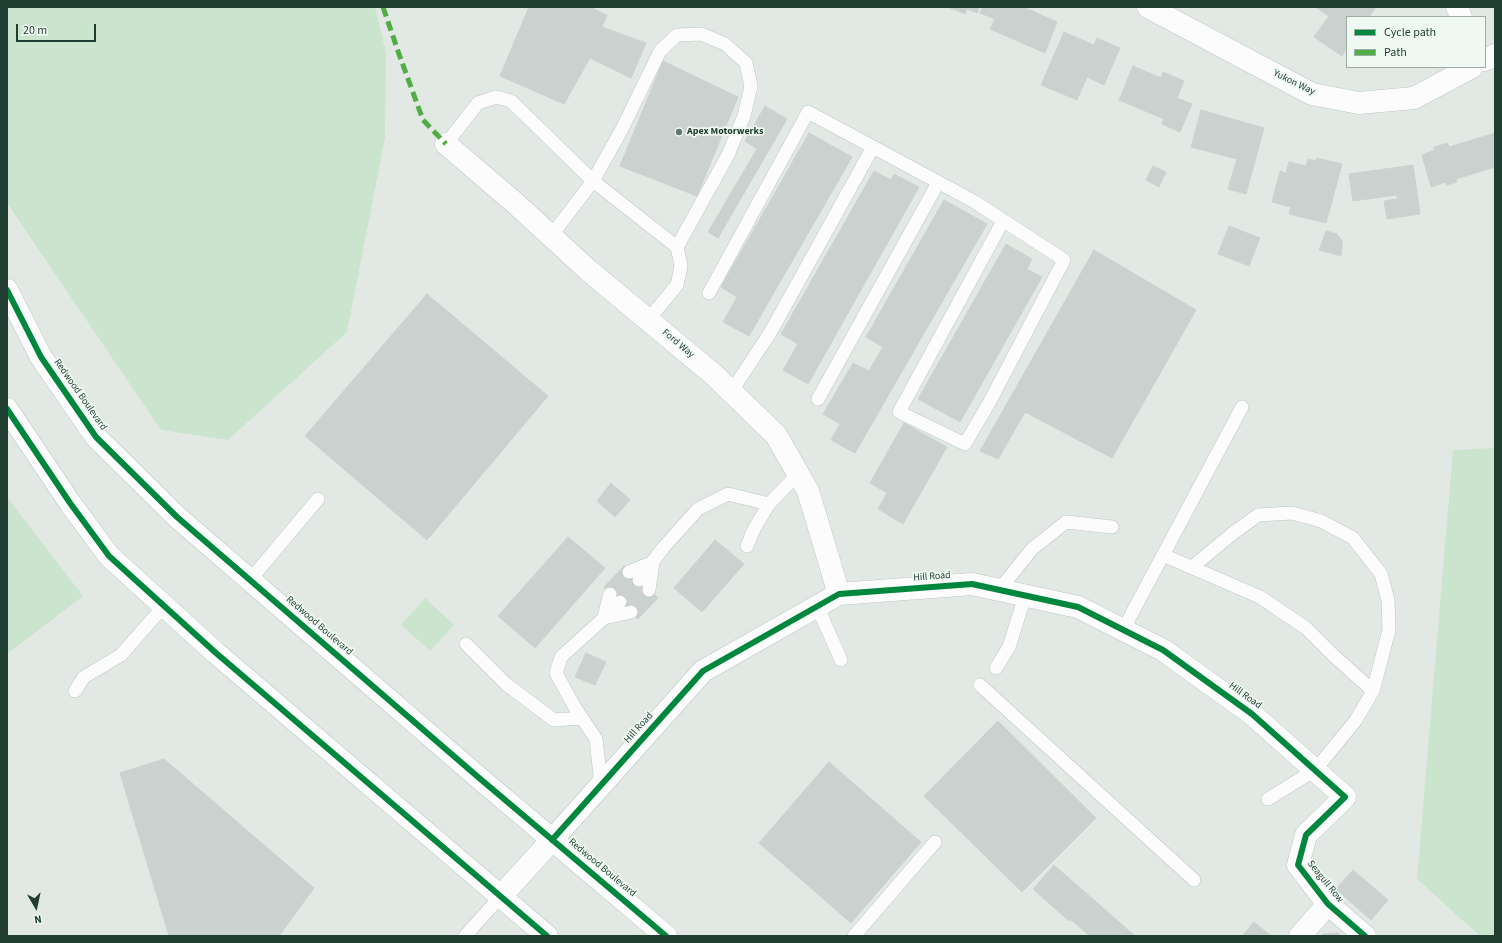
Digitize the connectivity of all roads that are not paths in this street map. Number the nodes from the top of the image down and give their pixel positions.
1 (1148, 7) edge
2 (1495, 55) edge
3 (1486, 60) edge
4 (1470, 68) edge
5 (446, 144) joint
6 (873, 148) junction
7 (593, 181) junction
8 (938, 183) junction
9 (1004, 221) junction
10 (551, 236) junction
11 (677, 247) junction
12 (7, 290) edge
13 (709, 293) dead end
14 (648, 320) junction
15 (731, 392) junction
16 (818, 399) dead end
17 (1242, 407) dead end
18 (7, 409) edge
19 (798, 474) junction
20 (318, 499) dead end
21 (769, 504) junction
22 (1112, 527) dead end
23 (747, 546) dead end
24 (1163, 554) junction
25 (653, 562) junction
26 (1192, 568) junction
27 (634, 576) dead end
28 (250, 580) junction
29 (649, 590) dead end
30 (999, 590) junction
31 (839, 594) junction
32 (1025, 596) junction
33 (615, 598) dead end
34 (164, 606) junction
35 (817, 606) junction
36 (631, 612) dead end
37 (604, 618) junction
38 (1123, 630) junction
39 (466, 644) dead end
40 (841, 660) dead end
41 (996, 668) dead end
42 (980, 685) dead end
43 (75, 690) dead end
44 (1373, 691) junction
45 (582, 718) junction
46 (1315, 770) junction
47 (601, 785) junction
48 (1345, 797) joint
49 (1268, 799) dead end
50 (552, 840) junction
51 (935, 842) dead end
52 (1194, 880) dead end
53 (500, 896) junction
54 (1328, 904) junction
55 (465, 936) edge
56 (547, 936) edge
57 (666, 936) edge
58 (854, 936) edge
59 (1300, 936) edge
60 (1365, 936) edge

1 - 4 street, Yukon Way
2 - 3 street
5 - 7 lane
5 - 10 street, Ford Way
6 - 8 lane
6 - 13 lane
6 - 15 lane
7 - 10 lane
7 - 11 lane
7 - 11 lane
8 - 9 lane
8 - 16 lane
9 - 9 lane
10 - 14 street, Ford Way
11 - 14 lane
12 - 28 street, Redwood Boulevard
14 - 15 street, Ford Way
15 - 19 street, Ford Way
17 - 24 lane
18 - 34 street
19 - 21 lane
19 - 31 street, Ford Way
20 - 28 lane
21 - 23 lane
21 - 25 lane
22 - 30 lane
24 - 26 lane
24 - 38 lane
25 - 27 lane
25 - 29 lane
26 - 44 lane
26 - 44 lane
28 - 50 street, Redwood Boulevard
30 - 31 street, Hill Road
30 - 32 street, Hill Road
31 - 35 street, Hill Road
32 - 38 street, Hill Road
32 - 41 lane
33 - 37 lane
34 - 43 lane
34 - 53 street
35 - 40 lane
35 - 47 street, Hill Road
36 - 37 lane
37 - 45 lane
38 - 46 street, Hill Road
39 - 45 lane
42 - 52 lane
44 - 46 lane
45 - 47 lane
46 - 48 street, Hill Road
46 - 49 lane
47 - 50 street, Hill Road
48 - 54 street, Seagull Row
50 - 53 street, Hill Road
50 - 57 street, Redwood Boulevard
51 - 58 lane
53 - 55 lane
53 - 56 street
54 - 59 street
54 - 60 street, Seagull Row

